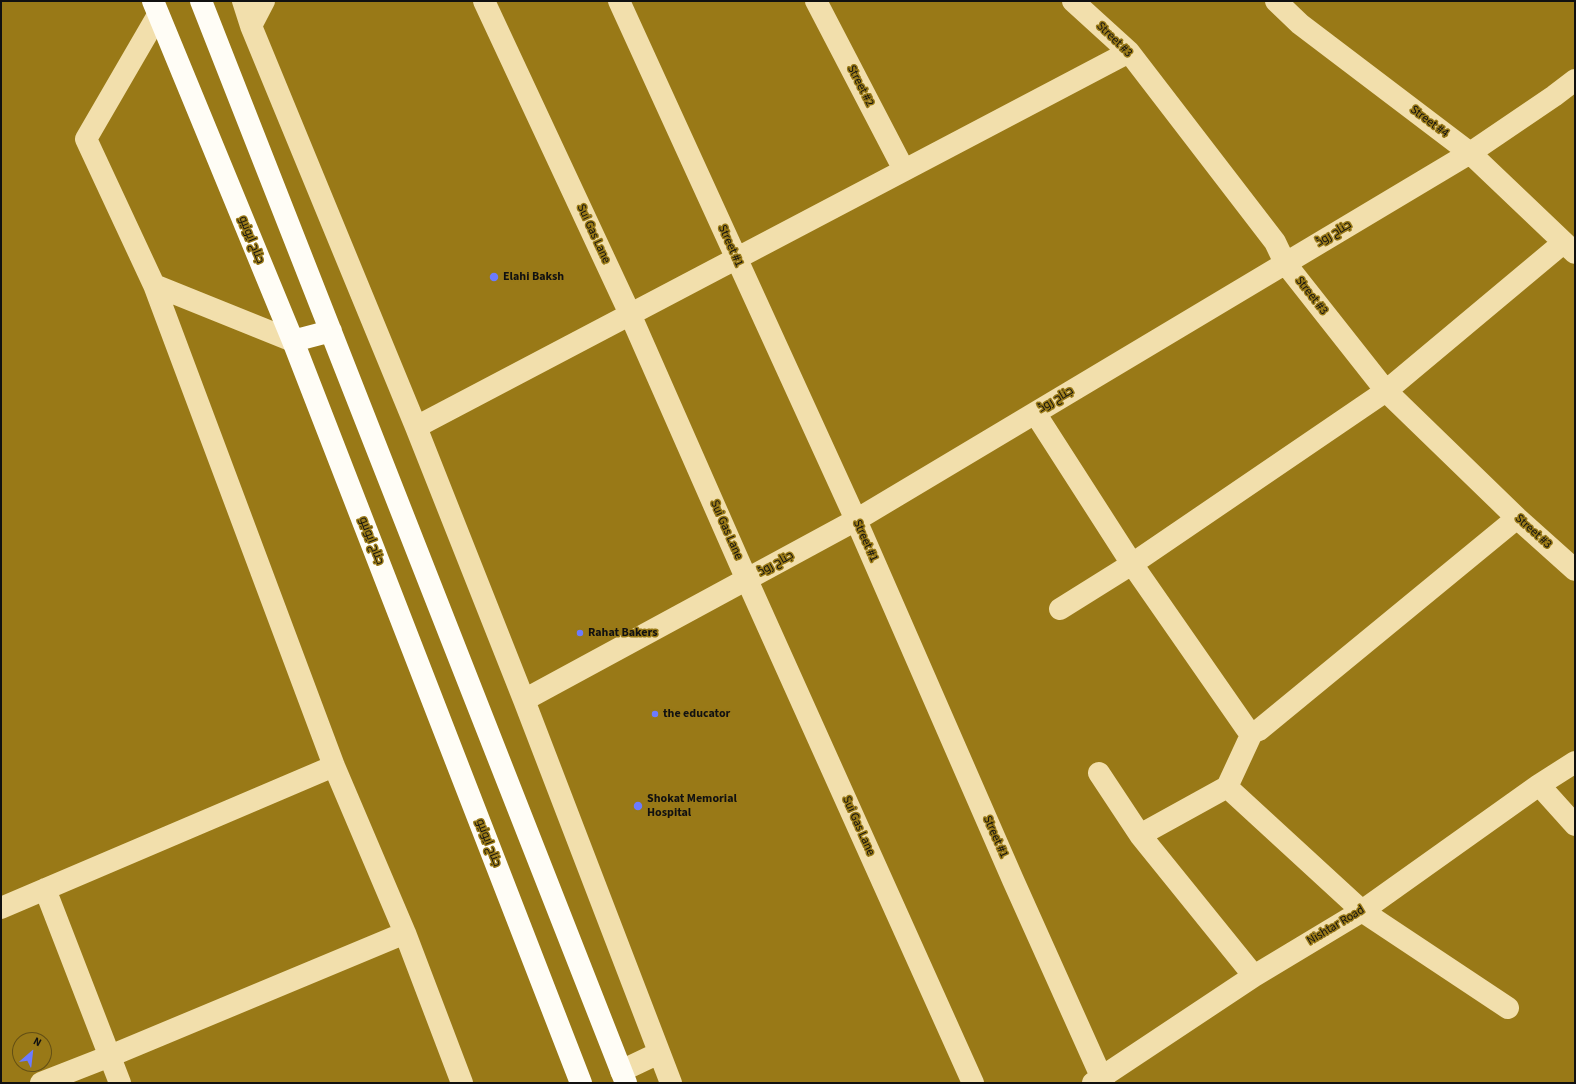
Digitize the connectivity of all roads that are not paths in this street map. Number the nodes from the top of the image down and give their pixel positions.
1 (201, 1) edge
2 (243, 1) edge
3 (264, 1) edge
4 (484, 1) edge
5 (619, 1) edge
6 (816, 1) edge
7 (1073, 1) edge
8 (1276, 1) edge
9 (156, 8) edge
10 (251, 26) junction
11 (1129, 52) junction
12 (1575, 80) edge
13 (1470, 153) junction
14 (904, 170) junction
15 (1569, 248) edge
16 (736, 259) junction
17 (1285, 263) junction
18 (154, 285) junction
19 (630, 314) junction
20 (331, 331) junction
21 (293, 341) junction
22 (1386, 391) junction
23 (1035, 413) junction
24 (416, 427) junction
25 (1518, 518) junction
26 (856, 520) junction
27 (1132, 564) junction
28 (1575, 570) edge
29 (748, 580) junction
30 (1060, 608) dead end
31 (524, 700) junction
32 (1252, 733) junction
33 (1575, 762) edge
34 (334, 766) junction
35 (1099, 773) dead end
36 (1539, 785) junction
37 (1226, 787) junction
38 (1575, 825) edge
39 (1140, 835) junction
40 (44, 889) junction
41 (1, 908) edge
42 (1362, 911) junction
43 (405, 933) junction
44 (1254, 976) junction
45 (1508, 1008) dead end
46 (659, 1053) junction
47 (110, 1056) junction
48 (624, 1077) edge
49 (1100, 1081) edge
50 (41, 1083) edge
51 (120, 1083) edge
52 (462, 1083) edge
53 (582, 1083) edge
54 (671, 1083) edge
55 (973, 1083) edge

1 - 20 main road
2 - 10 street
3 - 10 street
4 - 19 street, Sui Gas Lane
5 - 16 street, Street #1
6 - 14 street, Street #2
7 - 11 street, Street #3
8 - 13 street, Street #4
9 - 18 street
9 - 21 main road, جناح ایونیو
10 - 24 street
11 - 14 street
11 - 17 street, Street #3
12 - 13 street, جناح روڈ
13 - 15 street, Street #4
13 - 17 street, جناح روڈ
14 - 16 street
15 - 22 street
16 - 19 street
16 - 26 street, Street #1
17 - 22 street, Street #3
17 - 23 street, جناح روڈ
18 - 21 street
18 - 34 street
19 - 24 street
19 - 29 street, Sui Gas Lane
20 - 21 main road
20 - 48 main road
21 - 53 main road, جناح ایونیو
22 - 25 street, Street #3
22 - 27 street
23 - 26 street, جناح روڈ
23 - 27 street
24 - 31 street
25 - 28 street, Street #3
25 - 32 street
26 - 29 street, جناح روڈ
26 - 49 street, Street #1
27 - 30 street
27 - 32 street
29 - 31 street, جناح روڈ
29 - 55 street, Sui Gas Lane
31 - 46 street
32 - 37 street
33 - 36 street, Nishtar Road
34 - 40 street
34 - 43 street
35 - 39 street
36 - 38 street
36 - 42 street, Nishtar Road
37 - 39 street
37 - 42 street
39 - 44 street
40 - 41 street
40 - 47 street
42 - 44 street, Nishtar Road
42 - 45 street
43 - 47 street
43 - 52 street
44 - 49 street, Nishtar Road
46 - 48 street
46 - 54 street
47 - 50 street
47 - 51 street

